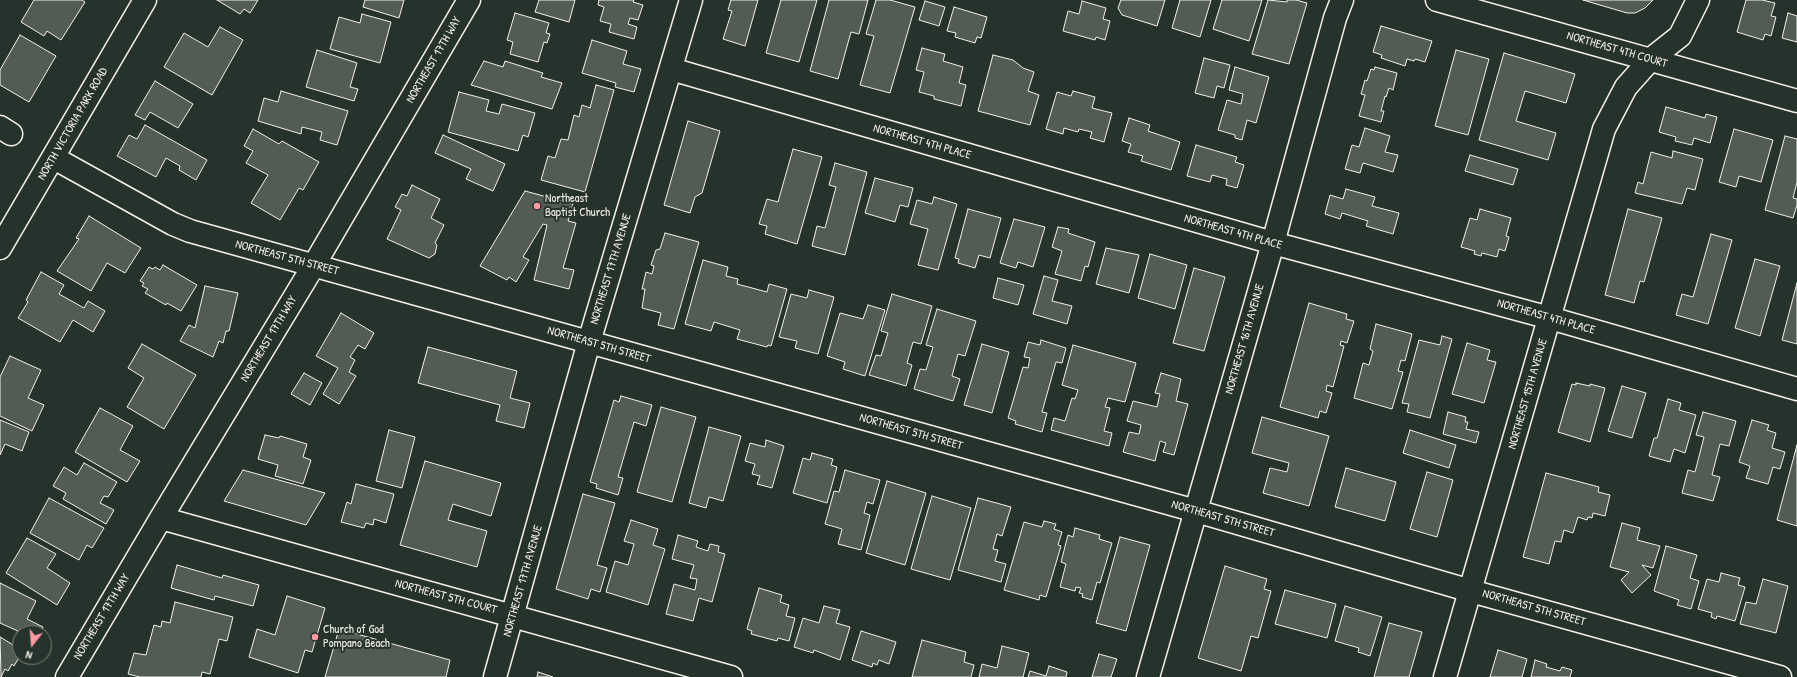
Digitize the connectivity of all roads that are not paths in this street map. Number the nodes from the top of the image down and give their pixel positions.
1 (145, 0) edge
2 (469, 0) edge
3 (691, 0) edge
4 (1342, 0) edge
5 (1437, 0) edge
6 (1698, 0) edge
7 (1651, 59) junction
8 (671, 69) junction
9 (1797, 102) edge
10 (54, 158) junction
11 (1273, 243) junction
12 (0, 248) edge
13 (314, 265) junction
14 (1550, 318) junction
15 (589, 342) junction
16 (1797, 389) edge
17 (1196, 511) junction
18 (161, 518) junction
19 (1471, 590) junction
20 (513, 615) junction
21 (67, 677) edge
22 (495, 677) edge
23 (730, 677) edge
24 (1148, 677) edge
25 (1445, 677) edge
26 (1780, 677) edge

1 - 10 street, NORTH VICTORIA PARK ROAD
2 - 13 street, NORTHEAST 17TH WAY
3 - 8 street, NORTHEAST 17TH AVENUE
4 - 11 street, NORTHEAST 16TH AVENUE
5 - 7 street, NORTHEAST 4TH COURT
6 - 7 street, NORTHEAST 15TH AVENUE
7 - 9 street, NORTHEAST 4TH COURT
7 - 14 street, NORTHEAST 15TH AVENUE
8 - 11 street, NORTHEAST 4TH PLACE
8 - 15 street, NORTHEAST 17TH AVENUE
10 - 12 street, NORTH VICTORIA PARK ROAD
10 - 13 street, NORTHEAST 5TH STREET
11 - 14 street, NORTHEAST 4TH PLACE
11 - 17 street, NORTHEAST 16TH AVENUE
13 - 15 street, NORTHEAST 5TH STREET
13 - 18 street, NORTHEAST 17TH WAY
14 - 16 street, NORTHEAST 4TH PLACE
14 - 19 street, NORTHEAST 15TH AVENUE
15 - 17 street, NORTHEAST 5TH STREET
15 - 20 street, NORTHEAST 17TH AVENUE
17 - 19 street, NORTHEAST 5TH STREET
17 - 24 street, NORTHEAST 16TH AVENUE
18 - 20 street, NORTHEAST 5TH COURT
18 - 21 street, NORTHEAST 17TH WAY
19 - 25 street, NORTHEAST 15TH AVENUE
19 - 26 street, NORTHEAST 5TH STREET
20 - 22 street, NORTHEAST 17TH AVENUE
20 - 23 street, NORTHEAST 5TH COURT

